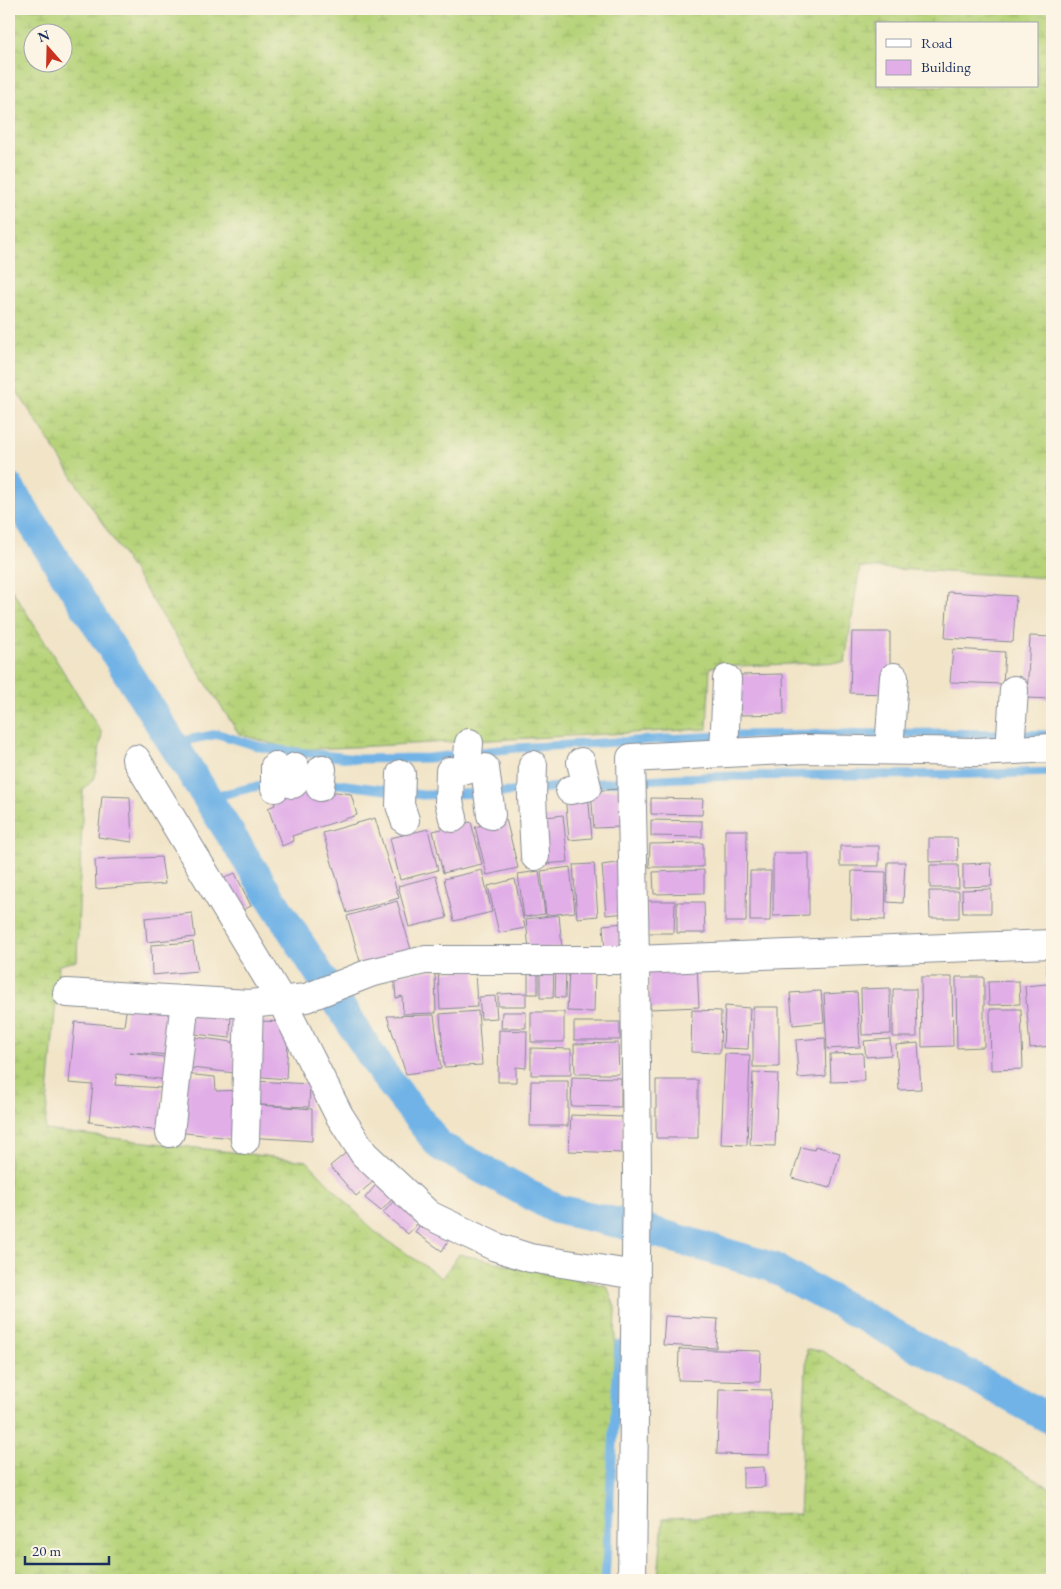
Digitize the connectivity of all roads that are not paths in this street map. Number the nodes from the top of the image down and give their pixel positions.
1 (894, 677) dead end
2 (728, 679) dead end
3 (1014, 690) dead end
4 (1011, 738) junction
5 (890, 739) junction
6 (724, 743) junction
7 (1052, 748) edge
8 (136, 759) dead end
9 (533, 778) dead end
10 (535, 856) dead end
11 (1052, 944) edge
12 (635, 960) junction
13 (67, 992) dead end
14 (294, 999) junction
15 (185, 1000) junction
16 (249, 1004) junction
17 (170, 1133) dead end
18 (245, 1140) dead end
19 (636, 1265) junction
20 (632, 1580) edge

1 - 5 street
2 - 6 street
3 - 4 street
4 - 5 street
4 - 7 street
5 - 6 street
6 - 12 street
8 - 14 street
9 - 10 street
11 - 12 street
12 - 14 street
12 - 19 street
13 - 15 street
14 - 16 street
14 - 19 street
15 - 16 street
15 - 17 street
16 - 18 street
19 - 20 street

